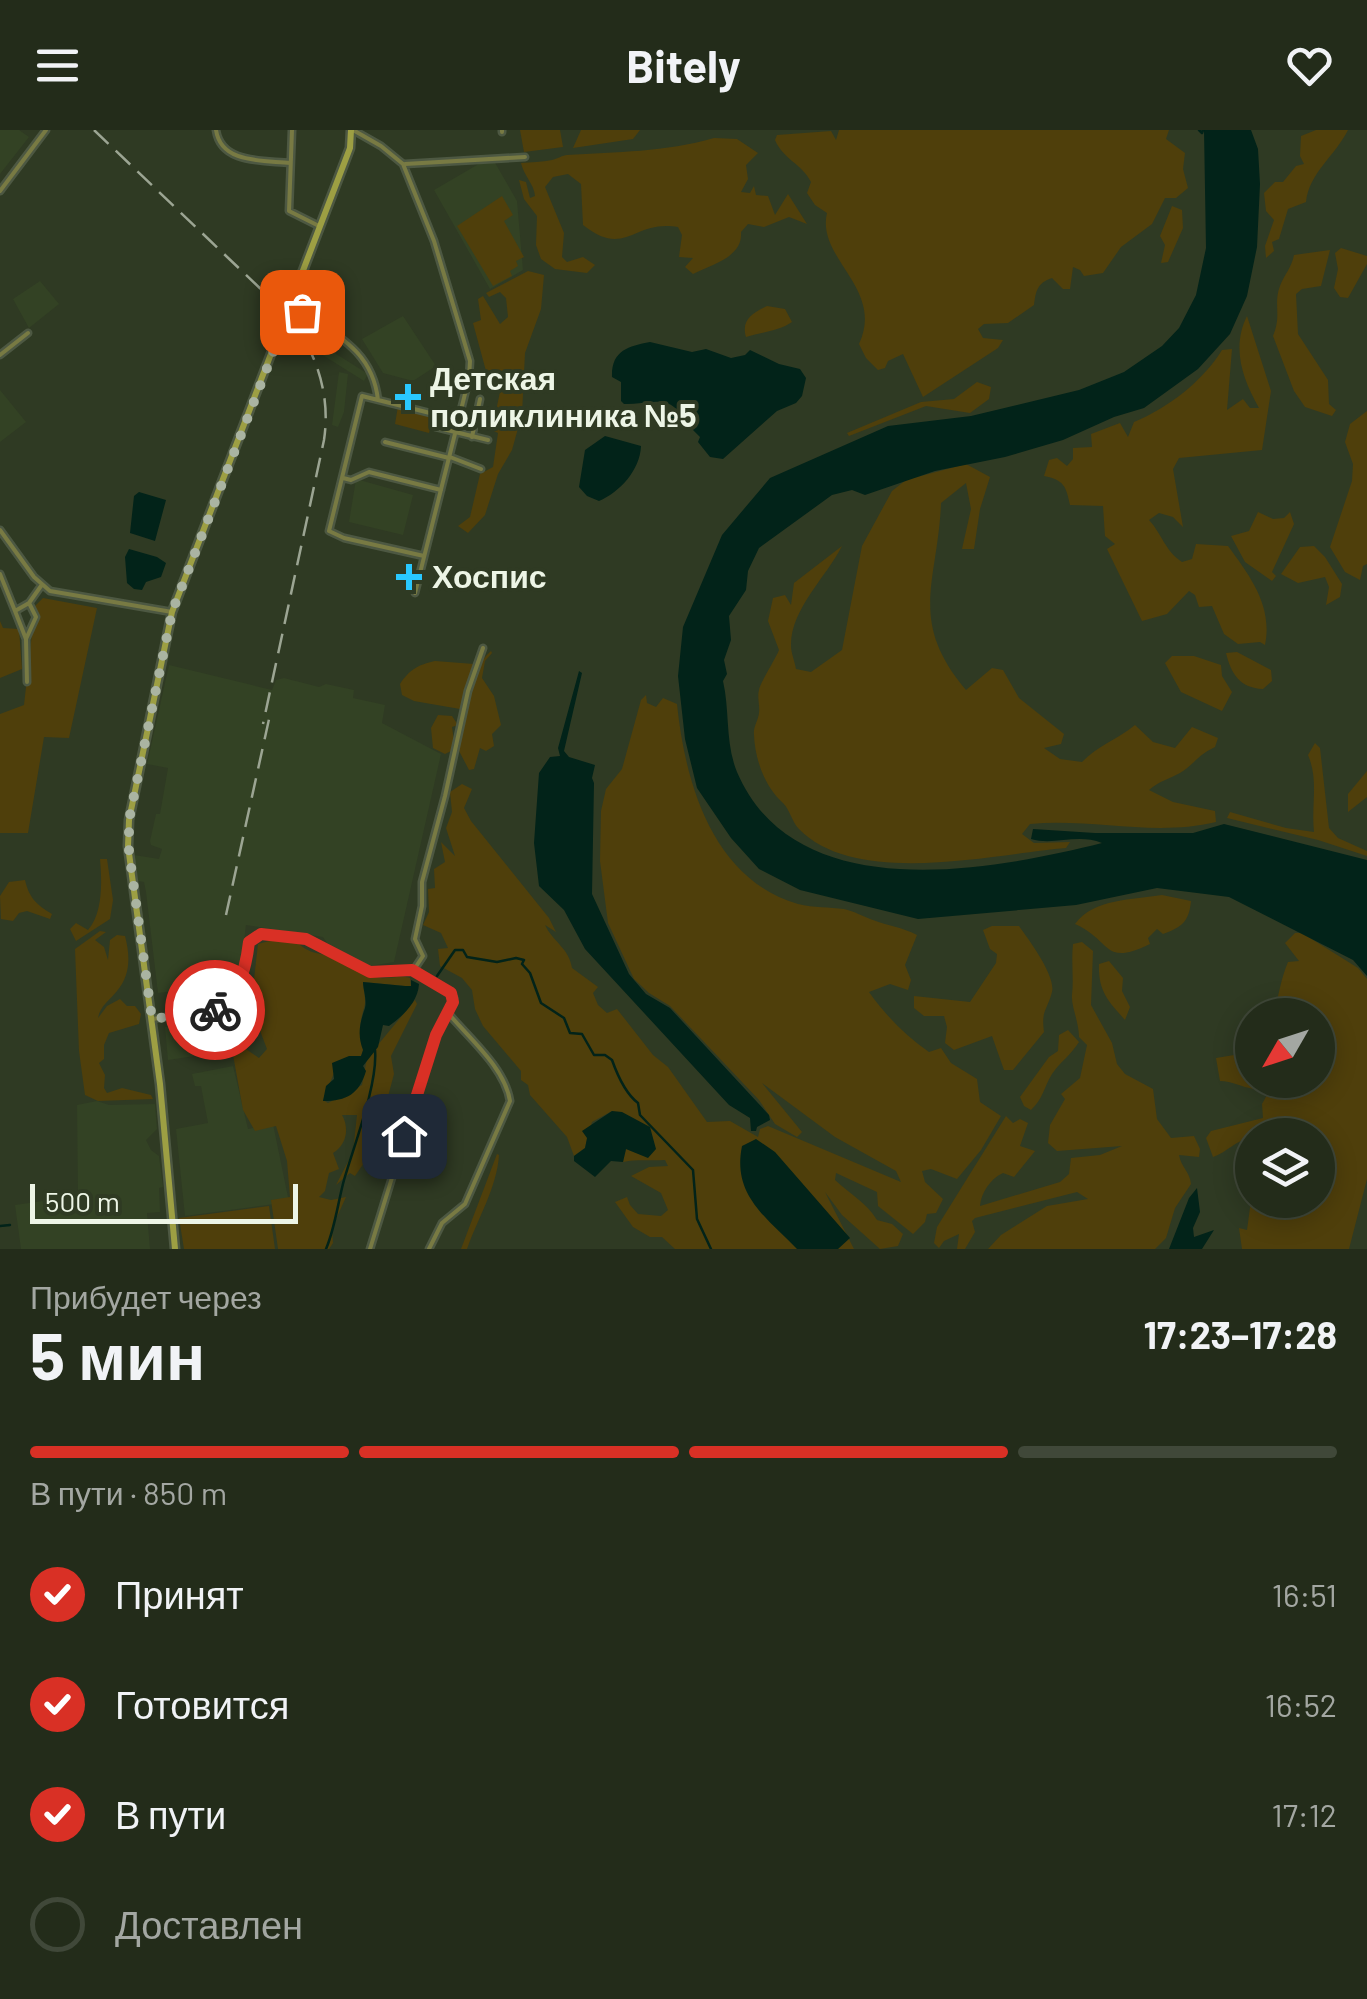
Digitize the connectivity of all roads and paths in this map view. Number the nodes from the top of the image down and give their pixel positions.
1 (46, 130) edge
2 (216, 130) edge
3 (292, 130) edge
4 (352, 130) edge
5 (525, 157) dead end
6 (290, 162) junction
7 (403, 164) junction
8 (0, 191) edge
9 (321, 228) junction
10 (292, 304) junction
11 (28, 333) dead end
12 (0, 356) edge
13 (480, 399) dead end
14 (378, 400) junction
15 (456, 433) junction
16 (472, 437) junction
17 (488, 440) dead end
18 (385, 442) dead end
19 (449, 457) junction
20 (481, 469) dead end
21 (342, 478) junction
22 (441, 490) junction
23 (0, 530) edge
24 (424, 556) junction
25 (0, 574) edge
26 (42, 586) junction
27 (415, 592) dead end
28 (29, 603) junction
29 (15, 611) junction
30 (172, 612) junction
31 (26, 639) junction
32 (483, 648) dead end
33 (27, 682) dead end
34 (412, 970) junction
35 (447, 1012) junction
36 (152, 1019) junction
37 (175, 1249) edge
38 (370, 1249) edge
39 (429, 1249) edge

1 - 8 street
2 - 6 street
3 - 6 street
4 - 7 street
4 - 9 main road
5 - 7 street
6 - 9 street
7 - 15 street
9 - 10 main road
10 - 14 street
10 - 30 main road
11 - 12 street
13 - 16 street
14 - 15 street
14 - 21 street
15 - 16 street
15 - 19 street
16 - 17 street
18 - 19 street
19 - 20 street
19 - 22 street
21 - 22 street
21 - 24 street
22 - 24 street
23 - 26 street
24 - 27 street
25 - 29 street
26 - 28 street
26 - 30 street
28 - 29 street
28 - 31 street
29 - 31 street
30 - 36 main road
31 - 33 street
32 - 34 street
34 - 35 street
34 - 36 street
35 - 38 street
35 - 39 street
36 - 37 main road

